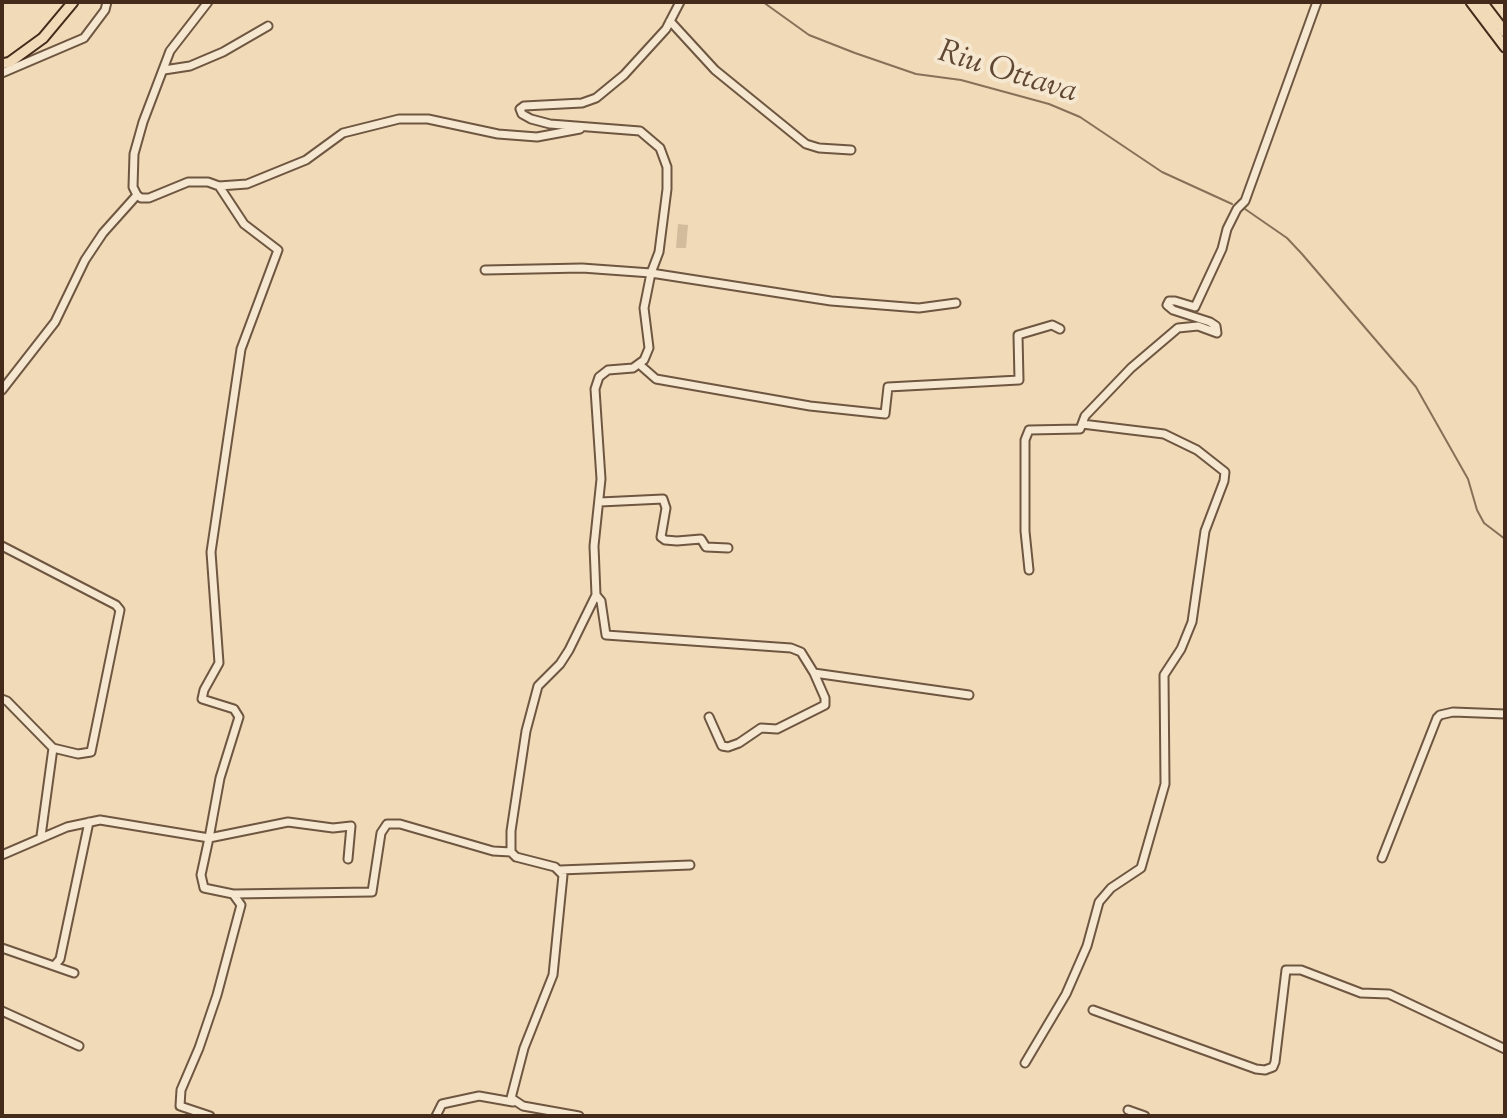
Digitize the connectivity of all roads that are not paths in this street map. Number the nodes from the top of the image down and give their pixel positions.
1 (73, 2) edge
2 (107, 2) edge
3 (208, 2) edge
4 (680, 2) edge
5 (1317, 2) edge
6 (1471, 2) edge
7 (1482, 2) edge
8 (670, 21) junction
9 (268, 26) dead end
10 (1505, 32) edge
11 (1505, 47) edge
12 (2, 64) edge
13 (164, 70) junction
14 (2, 73) edge
15 (584, 128) junction
16 (851, 150) dead end
17 (219, 186) junction
18 (137, 195) junction
19 (485, 270) dead end
20 (651, 273) junction
21 (956, 303) dead end
22 (1060, 329) dead end
23 (639, 364) junction
24 (2, 390) edge
25 (1082, 424) junction
26 (600, 502) junction
27 (2, 546) edge
28 (728, 548) dead end
29 (1029, 570) dead end
30 (596, 595) junction
31 (814, 673) junction
32 (969, 695) dead end
33 (2, 699) edge
34 (1505, 714) edge
35 (709, 717) dead end
36 (53, 748) junction
37 (89, 822) junction
38 (41, 836) junction
39 (209, 838) junction
40 (511, 852) junction
41 (2, 855) edge
42 (1382, 858) dead end
43 (348, 859) dead end
44 (690, 865) dead end
45 (560, 870) junction
46 (233, 894) junction
47 (2, 948) edge
48 (55, 965) junction
49 (74, 973) dead end
50 (1093, 1010) dead end
51 (2, 1011) edge
52 (79, 1046) dead end
53 (1505, 1049) edge
54 (1025, 1063) dead end
55 (514, 1102) junction
56 (1128, 1110) dead end
57 (210, 1116) edge
58 (436, 1116) edge
59 (579, 1116) edge
60 (1145, 1116) edge

1 - 12 main road
2 - 14 street
3 - 13 street
4 - 8 street
5 - 25 street
6 - 11 main road
7 - 10 main road
8 - 15 street
8 - 16 street
9 - 13 street
13 - 18 street
15 - 17 street
15 - 20 street
17 - 18 street
17 - 39 street
18 - 24 street
19 - 20 street
20 - 21 street
20 - 23 street
22 - 23 street
23 - 26 street
25 - 29 street
25 - 54 street
26 - 28 street
26 - 30 street
27 - 36 street
30 - 31 street
30 - 40 street
31 - 32 street
31 - 35 street
33 - 36 street
34 - 42 street
36 - 38 street
37 - 38 street
37 - 39 street
37 - 48 street
38 - 41 street
39 - 43 street
39 - 46 street
40 - 45 street
40 - 46 street
44 - 45 street
45 - 55 street
46 - 57 street
47 - 48 street
48 - 49 street
50 - 53 street
51 - 52 street
55 - 58 street
55 - 59 street
56 - 60 street

